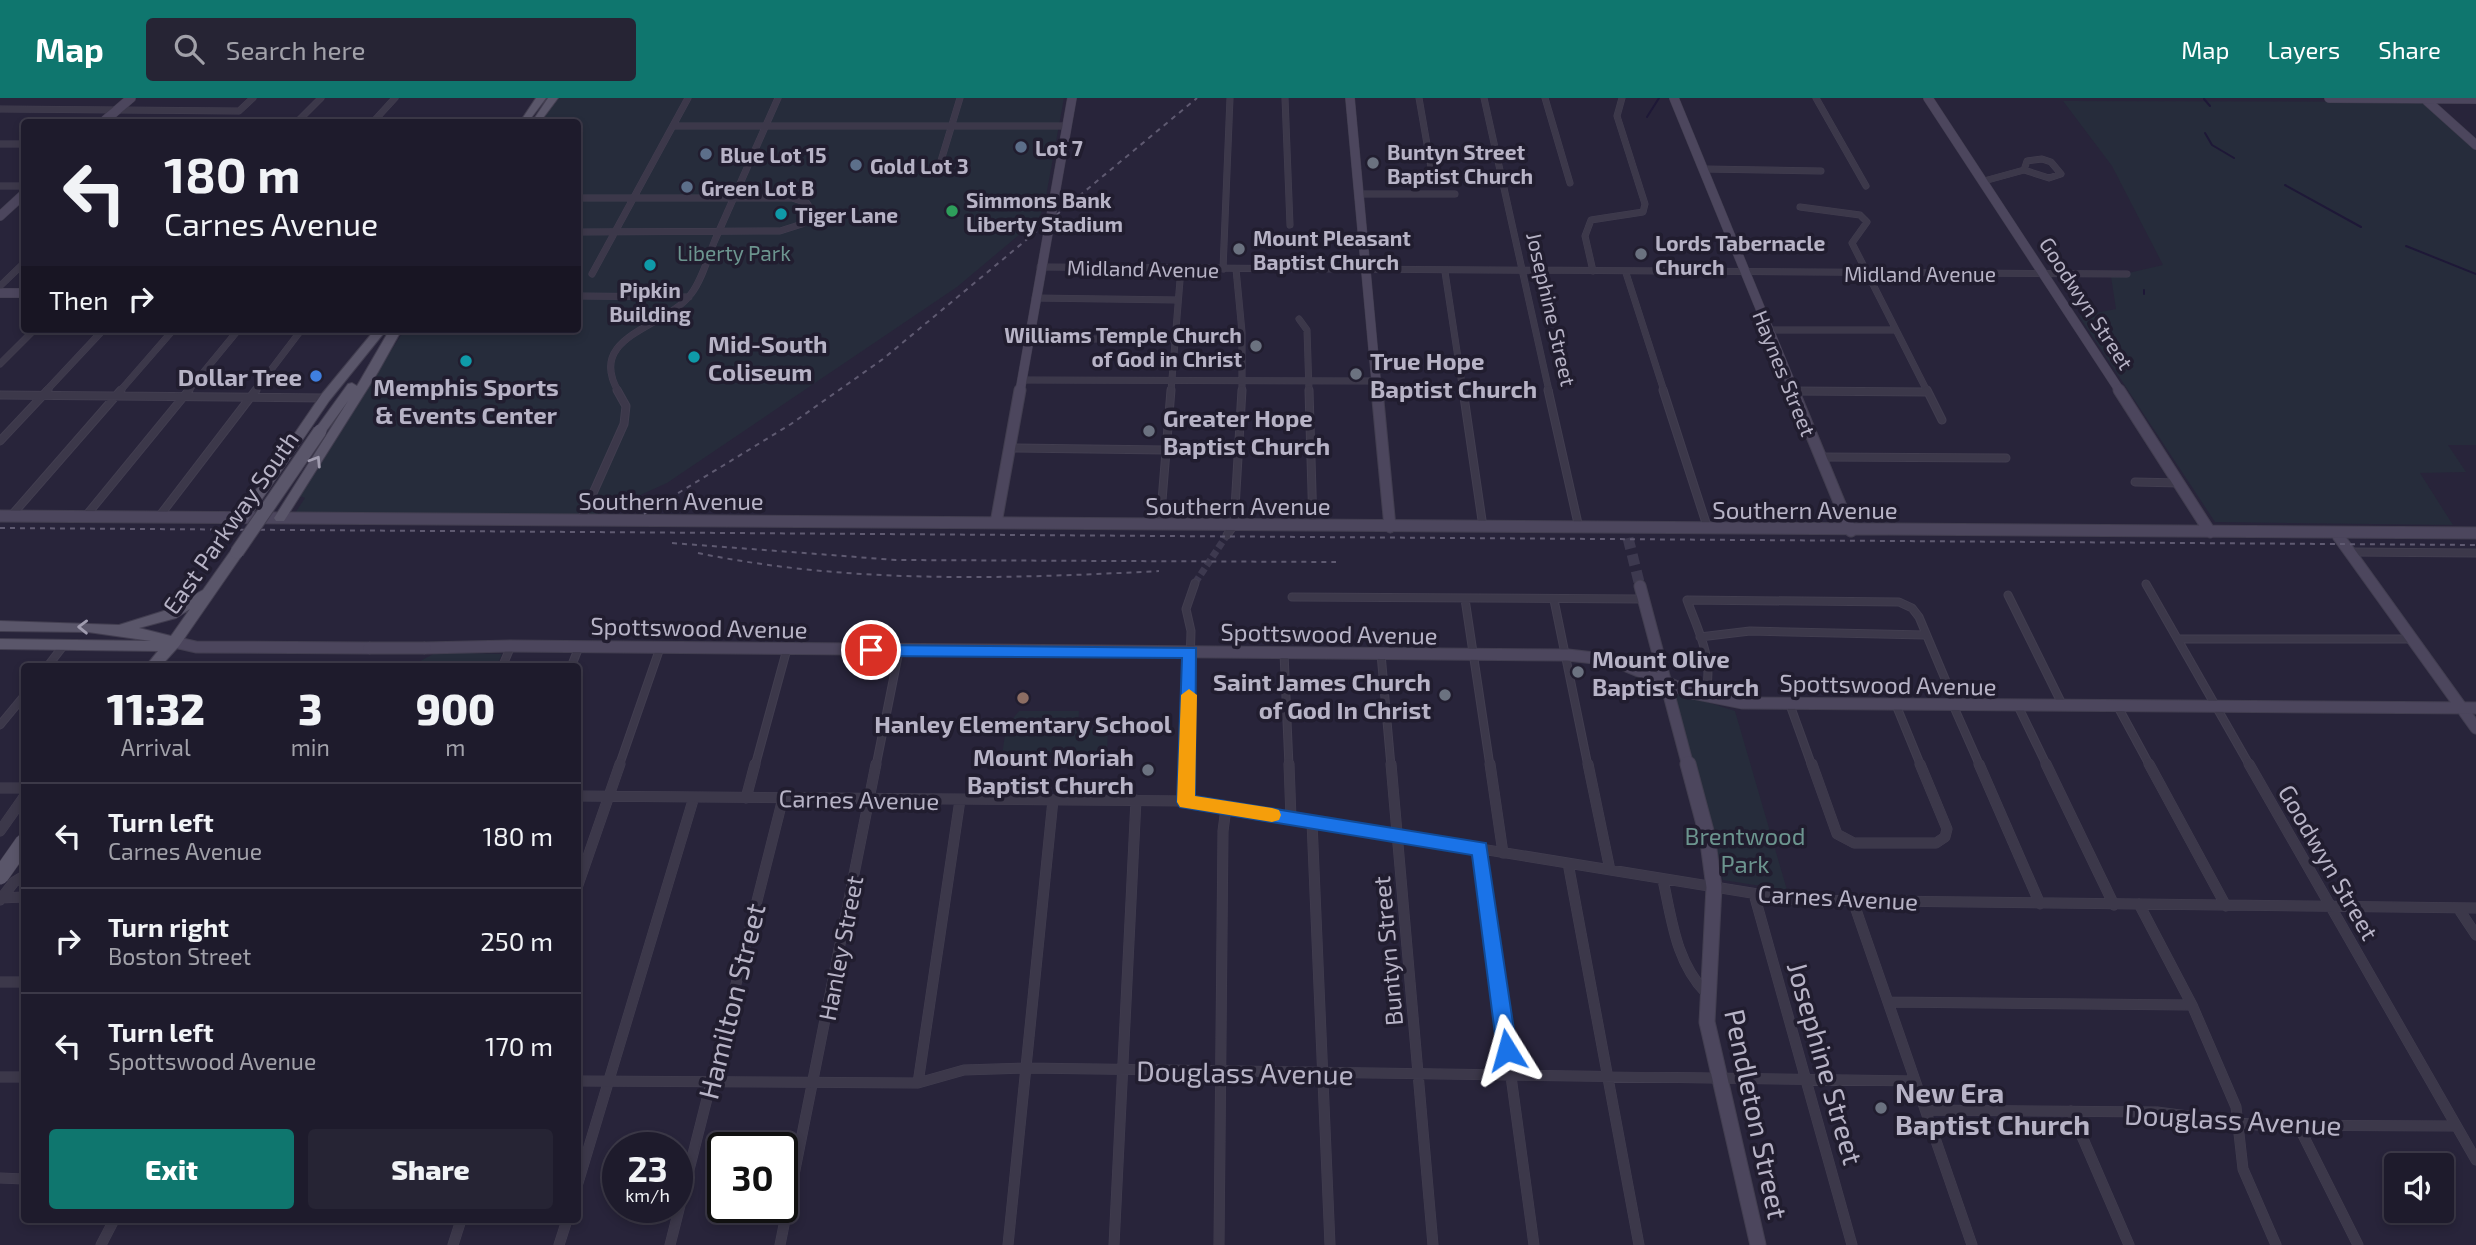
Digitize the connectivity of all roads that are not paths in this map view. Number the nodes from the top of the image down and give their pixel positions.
1 (131, 98) edge
2 (253, 98) edge
3 (321, 98) edge
4 (395, 98) edge
5 (541, 98) edge
6 (553, 98) edge
7 (688, 98) edge
8 (778, 98) edge
9 (960, 98) edge
10 (1072, 98) edge
11 (1230, 98) edge
12 (1285, 98) edge
13 (1350, 98) edge
14 (1419, 98) edge
15 (1484, 98) edge
16 (1545, 98) edge
17 (1622, 98) edge
18 (1674, 98) edge
19 (1816, 98) edge
20 (1928, 98) edge
21 (2329, 98) edge
22 (2429, 98) edge
23 (2476, 99) edge
24 (0, 109) edge
25 (117, 110) junction
26 (106, 119) edge
27 (301, 119) edge
28 (376, 119) edge
29 (526, 119) edge
30 (538, 119) edge
31 (674, 126) junction
32 (767, 126) junction
33 (952, 126) junction
34 (1067, 126) junction
35 (2474, 142) edge
36 (0, 144) edge
37 (21, 144) edge
38 (940, 164) dead end
39 (1704, 169) junction
40 (2024, 170) junction
41 (1821, 171) dead end
42 (1432, 173) dead end
43 (1984, 181) junction
44 (1570, 183) dead end
45 (0, 186) edge
46 (21, 186) edge
47 (1866, 186) dead end
48 (1360, 194) junction
49 (1455, 194) dead end
50 (21, 197) edge
51 (581, 198) edge
52 (632, 198) junction
53 (736, 198) junction
54 (1800, 207) dead end
55 (0, 216) edge
56 (1290, 225) dead end
57 (581, 232) edge
58 (614, 232) junction
59 (722, 232) junction
60 (21, 266) edge
61 (1040, 267) junction
62 (1181, 268) junction
63 (1223, 269) junction
64 (1236, 269) junction
65 (1368, 271) junction
66 (1523, 271) junction
67 (1593, 271) junction
68 (1445, 272) junction
69 (1745, 272) junction
70 (1626, 273) junction
71 (1867, 273) junction
72 (592, 274) dead end
73 (2045, 274) junction
74 (2127, 274) dead end
75 (0, 286) edge
76 (0, 293) edge
77 (21, 293) edge
78 (581, 296) edge
79 (689, 297) junction
80 (1035, 298) junction
81 (1178, 300) junction
82 (1299, 319) dead end
83 (1768, 330) junction
84 (1896, 330) junction
85 (31, 333) edge
86 (100, 333) edge
87 (171, 333) edge
88 (236, 333) edge
89 (299, 333) edge
90 (378, 333) edge
91 (378, 333) edge
92 (393, 333) edge
93 (394, 333) edge
94 (1081, 339) dead end
95 (1175, 340) junction
96 (0, 364) edge
97 (1023, 380) junction
98 (1173, 380) junction
99 (1240, 380) junction
100 (1309, 380) junction
101 (1376, 381) junction
102 (1793, 391) junction
103 (1928, 392) junction
104 (0, 395) edge
105 (42, 395) junction
106 (116, 396) junction
107 (184, 396) junction
108 (250, 397) junction
109 (325, 398) junction
110 (1942, 421) dead end
111 (321, 429) junction
112 (0, 441) edge
113 (1009, 448) junction
114 (1165, 450) junction
115 (1819, 457) junction
116 (2006, 458) dead end
117 (2136, 482) dead end
118 (2180, 483) junction
119 (6, 516) edge
120 (85, 517) junction
121 (158, 518) junction
122 (243, 518) junction
123 (280, 518) junction
124 (581, 520) junction
125 (996, 523) junction
126 (1160, 525) junction
127 (1313, 526) junction
128 (1390, 527) junction
129 (1483, 527) junction
130 (1579, 528) junction
131 (1708, 529) junction
132 (1230, 530) junction
133 (1851, 531) junction
134 (2210, 532) junction
135 (2336, 533) junction
136 (2476, 533) edge
137 (2350, 552) junction
138 (2476, 552) edge
139 (1195, 583) tunnel mouth
140 (2146, 584) dead end
141 (215, 585) junction
142 (1642, 592) joint
143 (2008, 594) dead end
144 (1292, 597) dead end
145 (1465, 599) junction
146 (1554, 600) junction
147 (0, 626) edge
148 (115, 629) junction
149 (1925, 635) junction
150 (1700, 637) junction
151 (2178, 639) junction
152 (2412, 639) junction
153 (174, 642) junction
154 (0, 644) edge
155 (64, 645) junction
156 (511, 646) junction
157 (579, 647) junction
158 (660, 648) junction
159 (787, 649) junction
160 (899, 651) junction
161 (1191, 652) junction
162 (1284, 653) junction
163 (1381, 654) junction
164 (1474, 655) junction
165 (1568, 655) junction
166 (50, 663) edge
167 (156, 663) edge
168 (504, 663) edge
169 (573, 663) edge
170 (1665, 680) junction
171 (1704, 696) junction
172 (21, 700) edge
173 (1790, 705) junction
174 (1896, 705) junction
175 (1954, 705) junction
176 (2018, 706) junction
177 (2063, 706) junction
178 (2118, 707) junction
179 (2217, 707) junction
180 (2461, 708) junction
181 (2476, 708) edge
182 (0, 725) edge
183 (2476, 728) edge
184 (0, 788) edge
185 (21, 788) edge
186 (581, 796) edge
187 (608, 797) junction
188 (694, 797) junction
189 (746, 798) junction
190 (783, 798) junction
191 (870, 798) junction
192 (960, 800) junction
193 (1053, 800) junction
194 (1136, 800) junction
195 (21, 801) edge
196 (1186, 802) junction
197 (1226, 808) junction
198 (1291, 818) junction
199 (1312, 822) junction
200 (0, 831) edge
201 (1397, 836) junction
202 (21, 846) edge
203 (1480, 849) junction
204 (1503, 853) junction
205 (1568, 863) junction
206 (1610, 870) junction
207 (0, 876) edge
208 (581, 876) edge
209 (21, 878) edge
210 (1663, 880) junction
211 (1714, 887) junction
212 (1754, 894) junction
213 (1, 898) edge
214 (21, 898) edge
215 (1853, 901) junction
216 (2040, 904) junction
217 (2139, 904) junction
218 (2114, 905) junction
219 (2227, 906) junction
220 (2329, 906) junction
221 (2458, 908) junction
222 (2476, 908) edge
223 (2476, 935) edge
224 (0, 982) edge
225 (21, 982) edge
226 (1706, 993) junction
227 (1888, 1002) junction
228 (2192, 1005) junction
229 (1026, 1068) junction
230 (1123, 1070) junction
231 (1220, 1071) junction
232 (1321, 1072) junction
233 (1419, 1075) junction
234 (1511, 1075) junction
235 (0, 1077) edge
236 (21, 1077) edge
237 (1608, 1077) junction
238 (1719, 1078) junction
239 (1804, 1078) junction
240 (1915, 1081) junction
241 (581, 1082) edge
242 (608, 1082) junction
243 (711, 1082) junction
244 (812, 1083) junction
245 (918, 1083) junction
246 (1926, 1110) junction
247 (2071, 1111) junction
248 (2239, 1123) junction
249 (2298, 1125) junction
250 (2456, 1126) junction
251 (2476, 1160) edge
252 (581, 1174) edge
253 (0, 1178) edge
254 (21, 1179) edge
255 (112, 1223) edge
256 (460, 1223) edge
257 (566, 1223) edge
258 (101, 1245) edge
259 (453, 1245) edge
260 (559, 1245) edge
261 (670, 1245) edge
262 (780, 1245) edge
263 (1008, 1245) edge
264 (1114, 1245) edge
265 (1219, 1245) edge
266 (1329, 1245) edge
267 (1433, 1245) edge
268 (1534, 1245) edge
269 (1639, 1245) edge
270 (1758, 1245) edge
271 (1852, 1245) edge
272 (1972, 1245) edge
273 (2129, 1245) edge
274 (2276, 1245) edge
275 (2358, 1245) edge

1 - 25 street
2 - 25 street
3 - 27 street
4 - 28 street
5 - 29 main road
6 - 30 main road
7 - 31 street
8 - 32 street
9 - 33 street
10 - 34 main road
11 - 63 street
12 - 56 street
13 - 48 street
14 - 42 street
15 - 66 street, Josephine Street
16 - 44 street
17 - 67 street
18 - 39 street, Haynes Street
19 - 47 street
20 - 43 street, Goodwyn Street
21 - 22 street
22 - 23 street
22 - 35 street
24 - 25 street
25 - 26 street
31 - 32 street
31 - 52 street
32 - 33 street
32 - 53 street
33 - 34 street
33 - 38 street
34 - 61 main road
36 - 37 street
39 - 41 street
39 - 69 street, Haynes Street
40 - 40 street
40 - 43 street
43 - 73 street, Goodwyn Street
45 - 46 street
48 - 49 street
48 - 65 street
50 - 55 street
51 - 52 street
52 - 53 street
52 - 58 street
53 - 59 street
53 - 59 street
54 - 71 street
57 - 58 street
58 - 59 street
58 - 72 street
59 - 79 street
60 - 75 street
61 - 62 street, Midland Avenue
61 - 80 main road
62 - 63 street, Midland Avenue
62 - 81 street
63 - 64 street, Midland Avenue
64 - 65 street, Midland Avenue
64 - 99 street
65 - 68 street, Midland Avenue
65 - 101 street
66 - 67 street, Midland Avenue
66 - 68 street, Midland Avenue
66 - 130 street, Josephine Street
67 - 70 street, Midland Avenue
68 - 129 street
69 - 70 street, Midland Avenue
69 - 71 street, Midland Avenue
69 - 83 street, Haynes Street
70 - 131 street
71 - 73 street, Midland Avenue
71 - 84 street
73 - 74 street, Midland Avenue
73 - 118 street, Goodwyn Street
76 - 77 street
78 - 79 street
79 - 124 street
80 - 81 street
80 - 97 street
81 - 95 street
82 - 100 street
83 - 84 street
83 - 102 street, Haynes Street
84 - 103 street
85 - 96 street
86 - 105 street
87 - 106 street
88 - 107 street
89 - 108 street
90 - 111 main road, East Parkway South
91 - 109 main road
92 - 111 main road, East Parkway South
123 -> 93 main road
94 - 95 street
95 - 98 street
97 - 98 street
97 - 113 street
98 - 99 street
98 - 114 street
99 - 100 street
99 - 132 street
100 - 101 street
100 - 127 street
101 - 128 street
102 - 103 street
102 - 115 street, Haynes Street
103 - 110 street
104 - 105 street
105 - 106 street
105 - 112 street
106 - 107 street
106 - 119 street
107 - 108 street
107 - 120 street
108 - 109 street
108 - 121 street
109 - 122 main road
111 - 141 main road, East Parkway South, bridge
113 - 114 street
113 - 125 street
114 - 126 street
115 - 116 street
115 - 133 street, Haynes Street
117 - 118 street
118 - 134 street, Goodwyn Street
119 - 120 street, Southern Avenue
120 - 121 street, Southern Avenue
121 - 122 street, Southern Avenue
122 - 123 street, Southern Avenue
123 - 124 street, Southern Avenue
124 - 125 main road, Southern Avenue
125 - 126 street, Southern Avenue
126 - 132 street, Southern Avenue
127 - 128 street, Southern Avenue
127 - 132 street, Southern Avenue
128 - 129 street, Southern Avenue
129 - 130 street, Southern Avenue
130 - 131 street, Southern Avenue
131 - 133 street, Southern Avenue
133 - 134 street, Southern Avenue
134 - 135 street, Southern Avenue
135 - 136 street, Southern Avenue
135 - 137 street
137 - 138 street
137 - 152 street
139 - 161 street
140 - 151 street, Goodwyn Street
141 - 148 main road
141 - 153 main road, East Parkway South
142 - 146 street
142 - 170 street
143 - 177 street
144 - 145 street
145 - 146 street
145 - 164 street
146 - 165 street
148 -> 147 main road
148 - 153 main road
149 - 150 street
149 - 150 street
149 - 175 street
150 - 171 street
151 - 152 street
151 - 179 street, Goodwyn Street
152 - 180 street
153 - 155 main road
153 - 156 street, Spottswood Avenue, bridge
153 - 167 main road, East Parkway South
154 - 155 main road
155 - 166 street
156 - 157 street, Spottswood Avenue
156 - 168 street
157 - 158 street, Spottswood Avenue
157 - 169 street
158 - 159 street, Spottswood Avenue
158 - 187 street
159 - 160 street, Spottswood Avenue
159 - 189 street
160 - 161 street, Spottswood Avenue
160 - 191 street, Hanley Street
161 - 162 street, Spottswood Avenue
161 - 196 street
162 - 163 street, Spottswood Avenue
162 - 198 street
163 - 164 street, Spottswood Avenue
163 - 201 street, Buntyn Street
164 - 165 street, Spottswood Avenue
164 - 204 street
165 - 170 street, Spottswood Avenue
165 - 206 street
170 - 171 street, Spottswood Avenue
170 - 211 street
171 - 173 street, Spottswood Avenue
172 - 182 street
173 - 174 street, Spottswood Avenue
173 - 174 street
174 - 175 street, Spottswood Avenue
175 - 176 street, Spottswood Avenue
175 - 216 street
176 - 177 street, Spottswood Avenue
176 - 218 street
177 - 178 street, Spottswood Avenue
178 - 179 street, Spottswood Avenue
178 - 219 street
179 - 180 street, Spottswood Avenue
179 - 220 street, Goodwyn Street
180 - 181 street, Spottswood Avenue
180 - 183 street
184 - 185 street
186 - 187 street, Carnes Avenue
187 - 188 street, Carnes Avenue
187 - 208 street
188 - 189 street, Carnes Avenue
188 - 242 street
189 - 190 street, Carnes Avenue
190 - 191 street, Carnes Avenue
190 - 243 street, Hamilton Street
191 - 192 street, Carnes Avenue
191 - 244 street, Hanley Street
192 - 193 street, Carnes Avenue
192 - 245 street
193 - 194 street, Carnes Avenue
193 - 229 street
194 - 196 street, Carnes Avenue
194 - 230 street
195 - 200 street
196 - 197 street, Carnes Avenue
197 - 198 street, Carnes Avenue
197 - 231 street
198 - 199 street, Carnes Avenue
199 - 201 street, Carnes Avenue
199 - 232 street
201 - 203 street, Carnes Avenue
201 - 233 street, Buntyn Street
202 - 207 main road, bridge
203 - 204 street, Carnes Avenue
203 - 234 street
204 - 205 street, Carnes Avenue
205 - 206 street, Carnes Avenue
205 - 237 street
206 - 210 street, Carnes Avenue
209 - 213 street
210 - 211 street, Carnes Avenue
210 - 226 street, Pendleton Street
211 - 212 street, Carnes Avenue
211 - 226 street
212 - 215 street, Carnes Avenue
212 - 239 street, Josephine Street
213 - 214 street
215 - 216 street, Carnes Avenue
215 - 227 street
216 - 218 street, Carnes Avenue
217 - 218 street, Carnes Avenue
217 - 219 street, Carnes Avenue
217 - 228 street
219 - 220 street, Carnes Avenue
220 - 221 street, Carnes Avenue
220 - 250 street, Goodwyn Street
221 - 222 street, Carnes Avenue
221 - 223 street
224 - 225 street
226 - 238 street, Pendleton Street
227 - 228 street
227 - 240 street
228 - 248 street
229 - 230 street, Douglass Avenue
229 - 245 street, Douglass Avenue
229 - 263 street
230 - 231 street, Douglass Avenue
230 - 264 street
231 - 232 street, Douglass Avenue
231 - 265 street
232 - 233 street, Douglass Avenue
232 - 266 street
233 - 234 street, Douglass Avenue
233 - 267 street, Buntyn Street
234 - 237 street, Douglass Avenue
234 - 268 street
235 - 236 street
237 - 238 street, Douglass Avenue
237 - 269 street
238 - 239 street, Douglass Avenue
238 - 270 street, Pendleton Street
239 - 240 street, Douglass Avenue
239 - 271 street, Josephine Street
240 - 246 street
241 - 242 street, Douglass Avenue
242 - 243 street, Douglass Avenue
242 - 252 street
243 - 244 street, Douglass Avenue
243 - 261 street, Hamilton Street
244 - 245 street, Douglass Avenue
244 - 262 street, Hanley Street
246 - 247 street, Douglass Avenue
246 - 272 street
247 - 248 street, Douglass Avenue
247 - 273 street
248 - 249 street, Douglass Avenue
248 - 274 street
249 - 250 street, Douglass Avenue
249 - 275 street
250 - 251 street, Goodwyn Street
253 - 254 street
255 - 258 street
256 - 259 street
257 - 260 street

